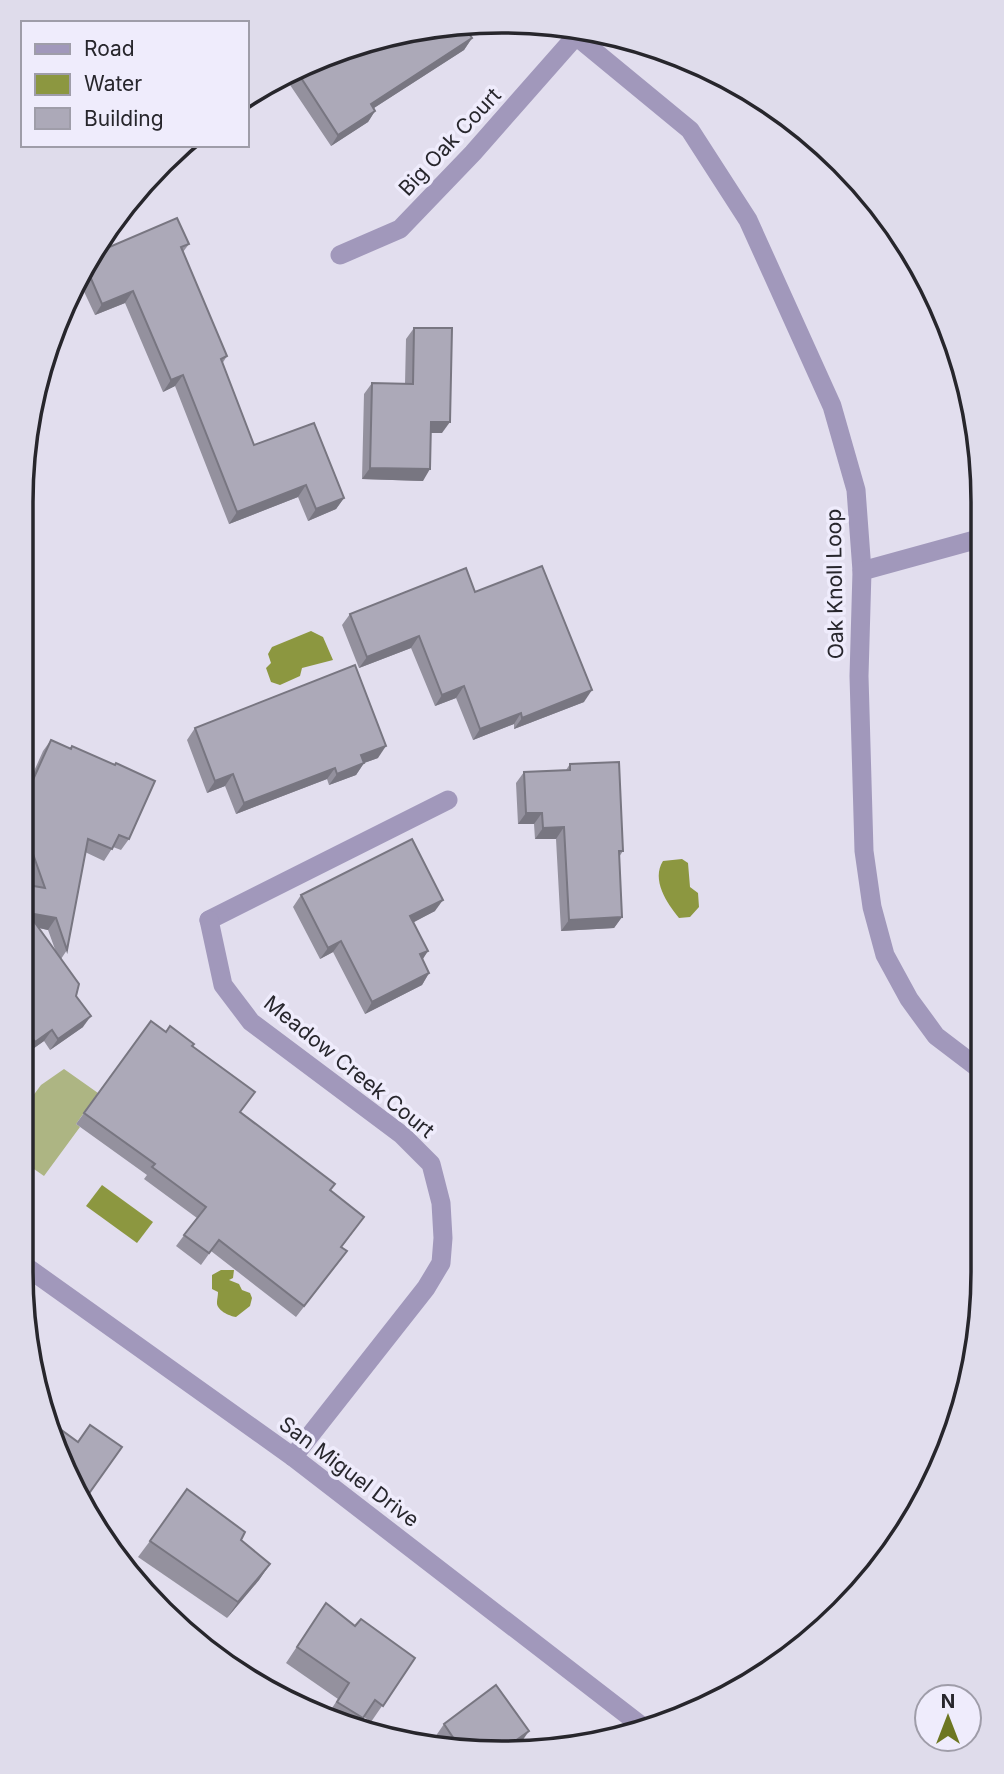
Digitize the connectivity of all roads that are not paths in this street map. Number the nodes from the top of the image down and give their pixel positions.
1 (566, 38) edge
2 (581, 40) edge
3 (340, 255) dead end
4 (971, 541) edge
5 (862, 572) junction
6 (448, 800) dead end
7 (971, 1063) edge
8 (33, 1276) edge
9 (293, 1457) junction
10 (636, 1721) edge

1 - 3 street, Big Oak Court
2 - 5 street, Oak Knoll Loop
4 - 5 street
5 - 7 street, Oak Knoll Loop
6 - 9 street, Meadow Creek Court
8 - 9 street, San Miguel Drive
9 - 10 street, San Miguel Drive

